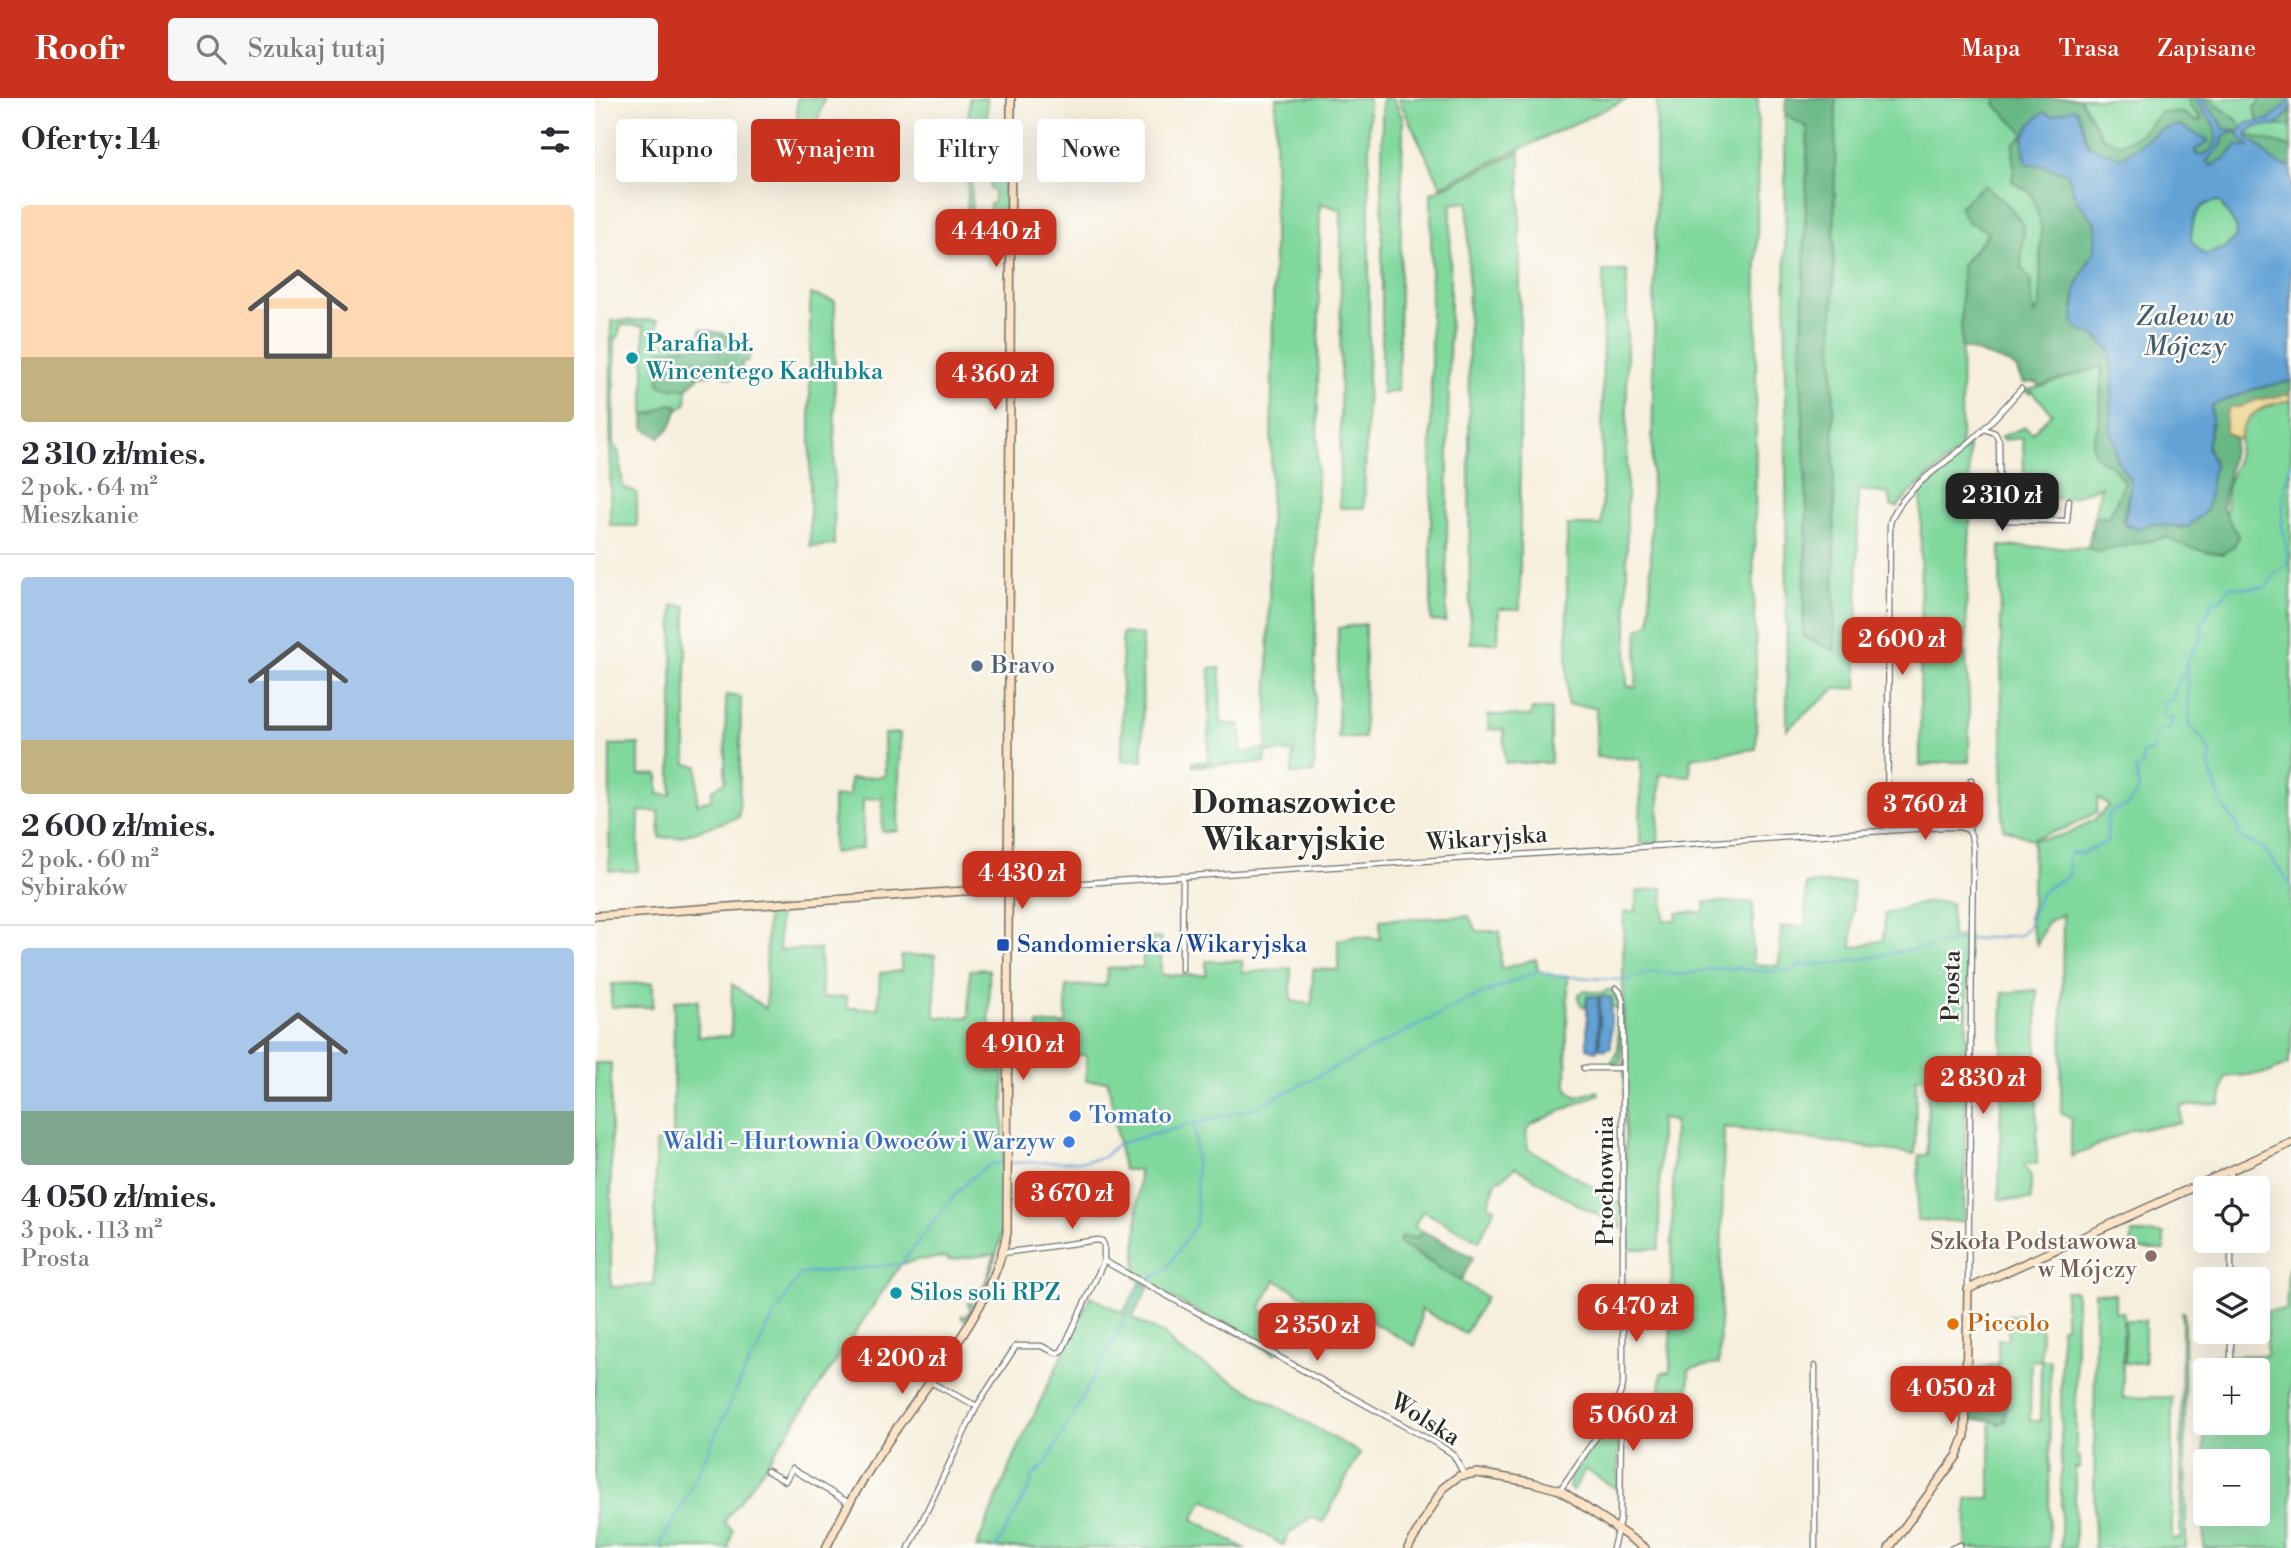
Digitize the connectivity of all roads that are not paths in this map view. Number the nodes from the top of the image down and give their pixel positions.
1 (1011, 98) edge
2 (2021, 389) dead end
3 (1984, 429) junction
4 (2069, 500) dead end
5 (1971, 780) dead end
6 (1968, 830) junction
7 (1887, 831) junction
8 (1183, 876) junction
9 (1008, 888) junction
10 (595, 916) edge
11 (1182, 969) dead end
12 (1616, 988) dead end
13 (1584, 1068) dead end
14 (1623, 1068) junction
15 (2291, 1143) edge
16 (2231, 1170) junction
17 (2231, 1176) edge
18 (1002, 1252) junction
19 (1104, 1261) junction
20 (1968, 1289) junction
21 (1815, 1366) dead end
22 (930, 1381) junction
23 (977, 1406) junction
24 (1614, 1410) junction
25 (767, 1471) dead end
26 (1464, 1474) junction
27 (1560, 1490) junction
28 (849, 1503) junction
29 (1618, 1529) junction
30 (1961, 1545) dead end
31 (826, 1548) edge
32 (909, 1548) edge
33 (1408, 1548) edge
34 (1613, 1548) edge
35 (1646, 1548) edge
36 (1815, 1548) edge
37 (1889, 1548) edge
38 (1952, 1548) edge

1 - 9 street
2 - 3 street
3 - 4 street
3 - 7 street
5 - 6 street, Prosta
6 - 7 street, Wikaryjska
6 - 20 street, Prosta
7 - 8 street, Wikaryjska
8 - 9 street, Wikaryjska
8 - 11 street
9 - 10 street
9 - 18 street
12 - 14 street, Prochownia
13 - 14 street
14 - 24 street, Prochownia
15 - 16 street
16 - 17 street
16 - 20 street
18 - 19 street
18 - 22 street
19 - 23 street
19 - 26 street, Wolska
20 - 37 street, Prosta
21 - 36 street
22 - 23 street
22 - 28 street
23 - 32 street
24 - 27 street, Prochownia
24 - 29 street, Prochownia
25 - 28 street
26 - 27 street
26 - 33 street
27 - 29 street
28 - 31 street
29 - 34 street, Prochownia
29 - 35 street
30 - 38 street

